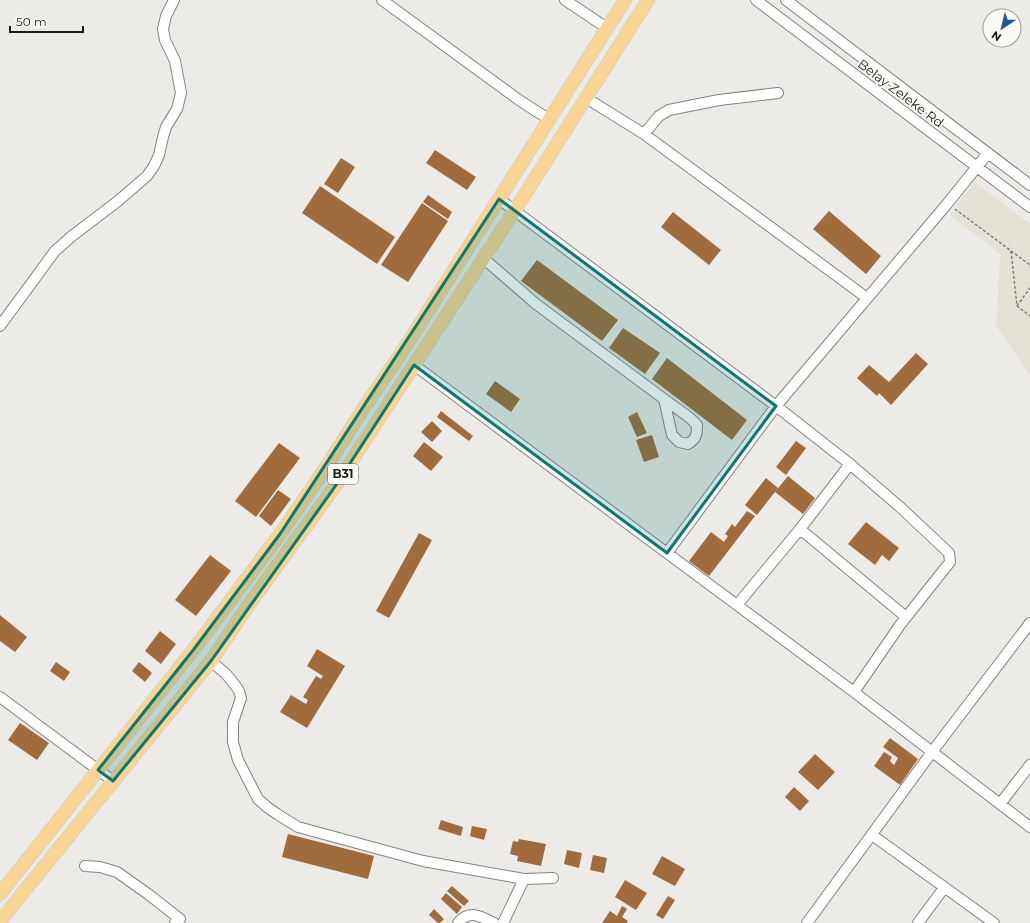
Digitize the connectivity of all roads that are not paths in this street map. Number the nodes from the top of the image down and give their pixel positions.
1 (174, 0) edge
2 (382, 0) edge
3 (564, 0) edge
4 (625, 0) edge
5 (648, 0) edge
6 (756, 0) edge
7 (786, 0) edge
8 (607, 28) junction
9 (778, 93) dead end
10 (586, 98) junction
11 (550, 120) junction
12 (644, 134) junction
13 (988, 153) junction
14 (977, 167) junction
15 (1030, 185) edge
16 (499, 199) junction
17 (1030, 207) edge
18 (515, 210) junction
19 (483, 258) junction
20 (867, 298) junction
21 (0, 326) edge
22 (414, 365) junction
23 (380, 386) junction
24 (393, 395) junction
25 (664, 400) dead end
26 (776, 406) junction
27 (850, 464) junction
28 (800, 529) junction
29 (667, 553) junction
30 (737, 605) junction
31 (906, 617) junction
32 (1030, 623) edge
33 (211, 661) junction
34 (854, 692) junction
35 (0, 697) edge
36 (932, 752) junction
37 (1030, 765) edge
38 (98, 770) junction
39 (113, 781) junction
40 (1000, 804) junction
41 (1030, 827) edge
42 (872, 835) junction
43 (85, 866) dead end
44 (553, 878) dead end
45 (524, 879) junction
46 (944, 888) junction
47 (0, 894) edge
48 (0, 921) edge
49 (175, 923) edge
50 (458, 923) edge
51 (494, 923) edge
52 (503, 923) edge
53 (807, 923) edge
54 (918, 923) edge
55 (994, 923) edge

1 - 21 street
2 - 11 street
3 - 8 street
4 - 8 main road, B31
5 - 10 main road, B31
6 - 14 street, Belay Zeleke Rd
7 - 13 street, Belay Zeleke Rd
8 - 11 main road, B31
9 - 12 street
10 - 12 street
10 - 18 main road, B31
11 - 16 main road, B31
12 - 20 street
13 - 14 street
13 - 15 street, Belay Zeleke Rd
14 - 17 street, Belay Zeleke Rd
14 - 20 street
16 - 18 street
16 - 23 main road, B31
18 - 19 main road, B31
18 - 26 street
19 - 22 main road, B31
19 - 25 street
20 - 26 street
22 - 24 main road, B31
22 - 29 street
23 - 24 main road
23 - 38 main road, B31
24 - 33 main road, B31
26 - 27 street
26 - 29 street
27 - 28 street
27 - 31 street
28 - 30 street
28 - 31 street
29 - 30 street
30 - 34 street
31 - 34 street
32 - 36 street
33 - 39 main road, B31
33 - 45 street
34 - 36 street
35 - 38 street
36 - 40 street
36 - 42 street
37 - 40 street
38 - 39 street
38 - 47 main road, B31
39 - 48 main road, B31
40 - 41 street
42 - 46 street
42 - 53 street
43 - 49 street
44 - 45 street
45 - 52 street
46 - 54 street
46 - 55 street
50 - 51 street

